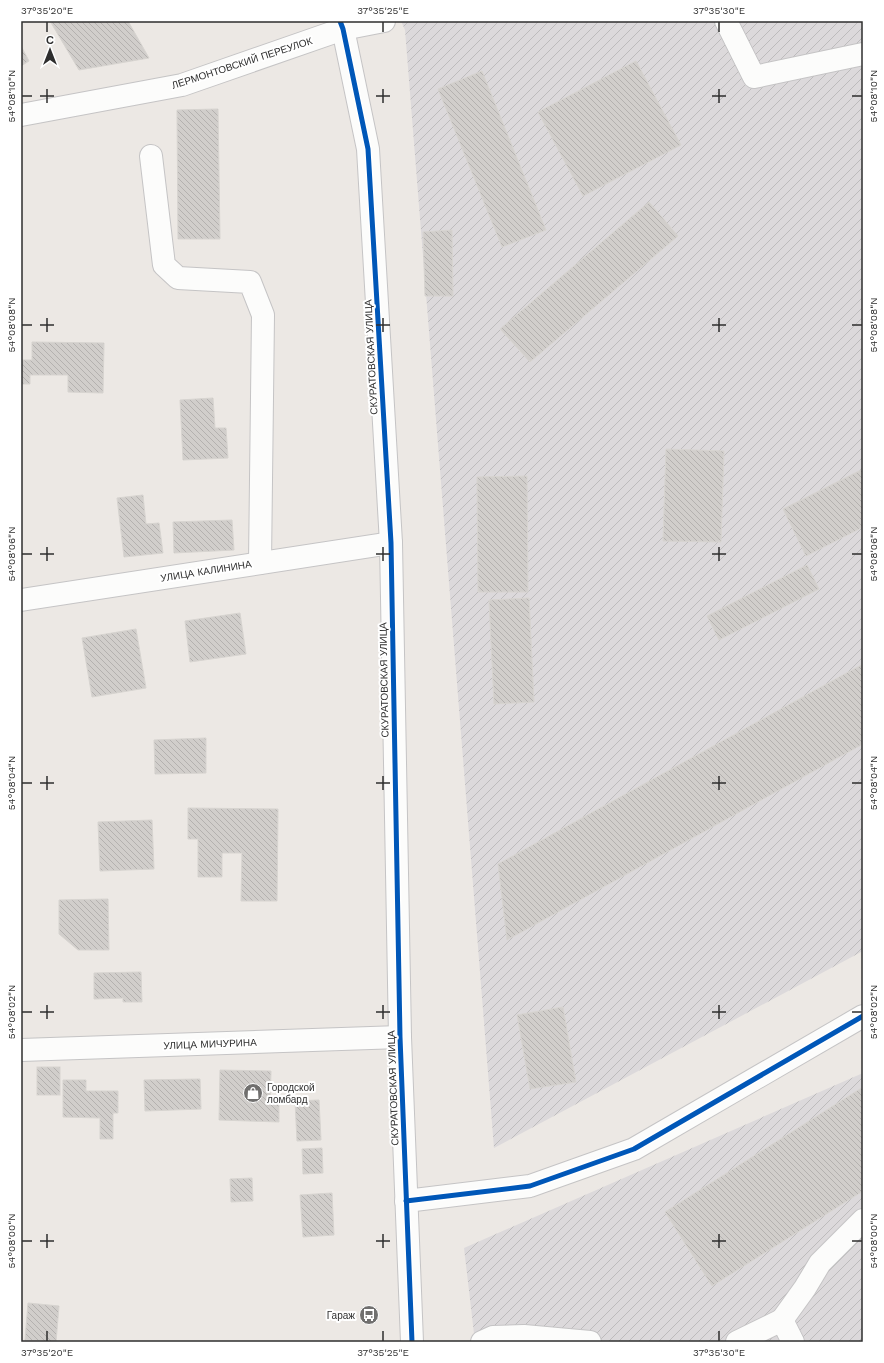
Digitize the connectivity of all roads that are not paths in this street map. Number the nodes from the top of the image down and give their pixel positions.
1 (384, 21) edge
2 (726, 21) edge
3 (342, 25) edge
4 (863, 54) edge
5 (21, 115) edge
6 (151, 156) dead end
7 (390, 543) junction
8 (260, 563) junction
9 (21, 600) edge
10 (863, 1016) edge
11 (400, 1037) junction
12 (21, 1050) edge
13 (406, 1201) junction
14 (863, 1220) edge
15 (782, 1320) junction
16 (412, 1342) edge
17 (482, 1342) edge
18 (590, 1342) edge
19 (737, 1342) edge
20 (793, 1342) edge

1 - 3 street, ЛЕРМОНТОВСКИЙ ПЕРЕУЛОК
2 - 4 street
3 - 5 street, ЛЕРМОНТОВСКИЙ ПЕРЕУЛОК
3 - 7 street, СКУРАТОВСКАЯ УЛИЦА
6 - 8 street
7 - 8 street, УЛИЦА КАЛИНИНА
7 - 11 street, СКУРАТОВСКАЯ УЛИЦА
8 - 9 street, УЛИЦА КАЛИНИНА
10 - 13 street
11 - 12 street, УЛИЦА МИЧУРИНА
11 - 13 street, СКУРАТОВСКАЯ УЛИЦА
13 - 16 street, СКУРАТОВСКАЯ УЛИЦА
14 - 15 street
15 - 19 street
15 - 20 street
17 - 18 street

